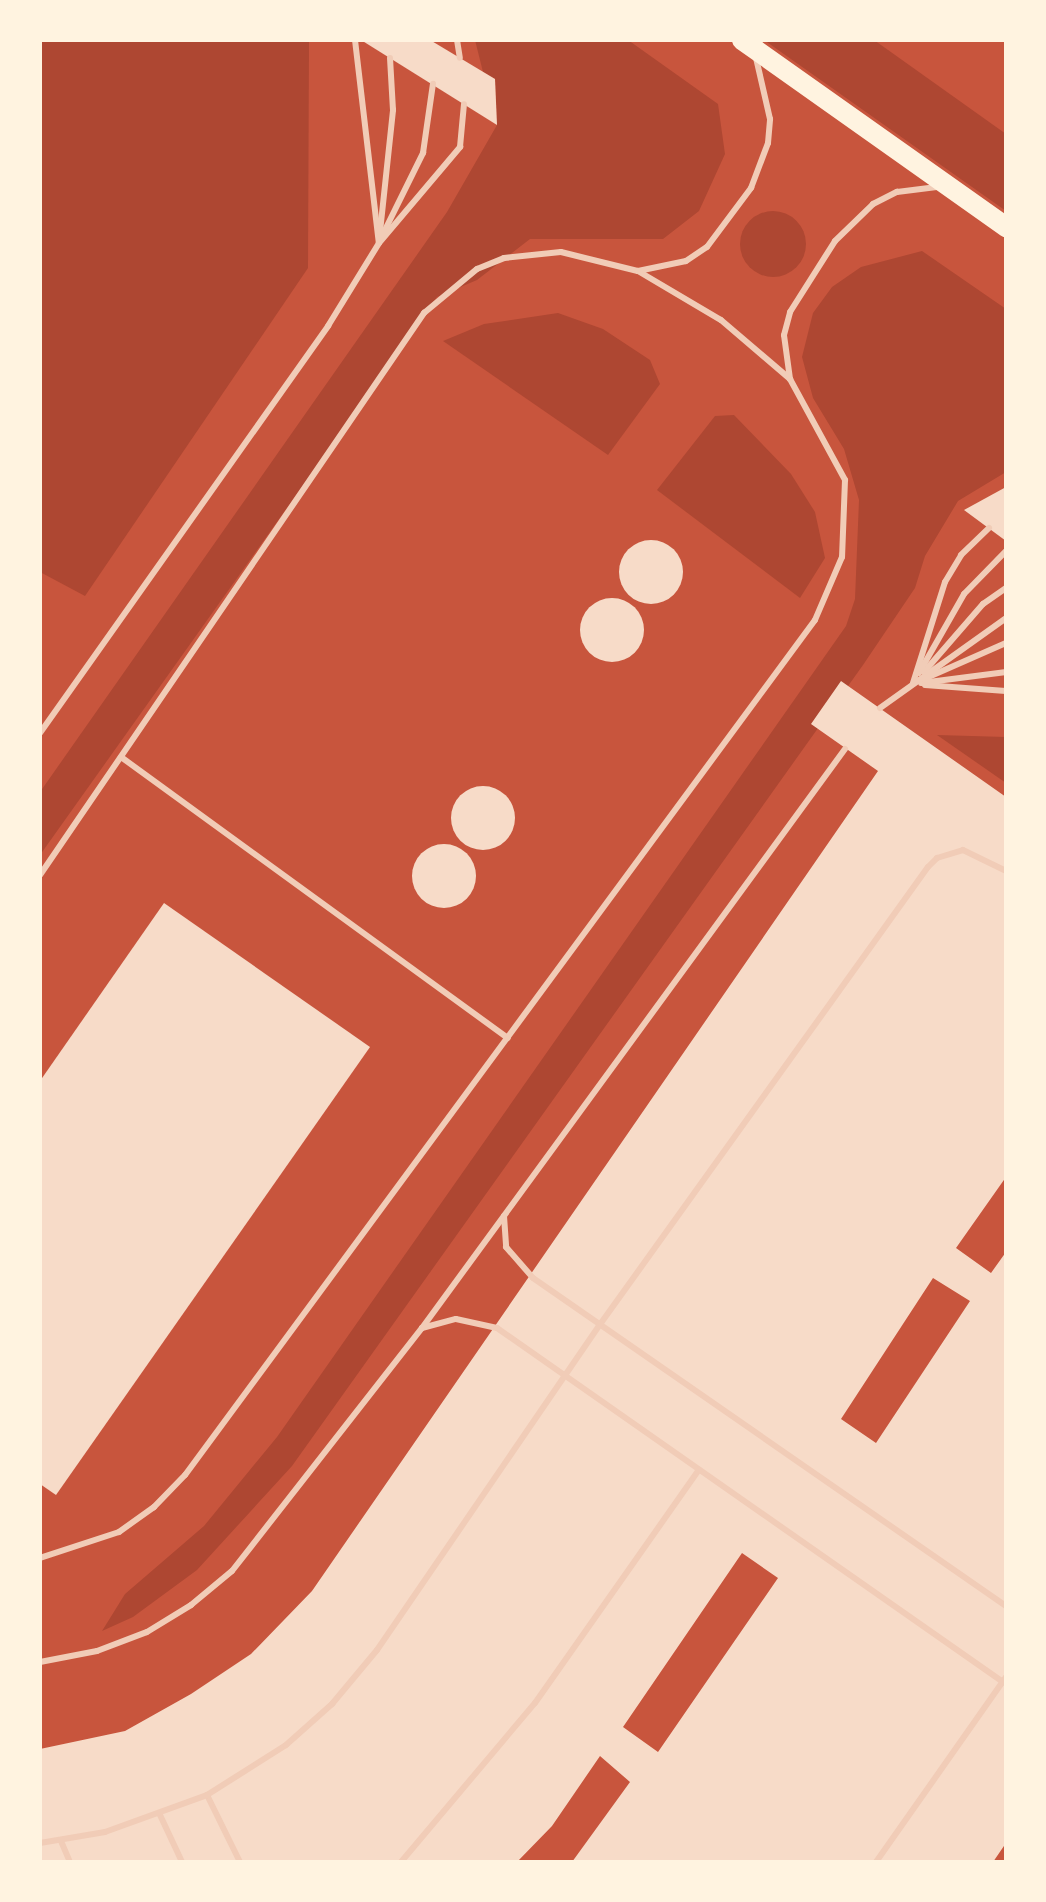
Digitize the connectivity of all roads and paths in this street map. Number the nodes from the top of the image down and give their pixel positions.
1 (355, 40) edge
2 (457, 40) edge
3 (747, 44) edge
4 (390, 58) dead end
5 (460, 58) dead end
6 (433, 84) dead end
7 (464, 104) dead end
8 (950, 187) junction
9 (1006, 227) edge
10 (379, 243) junction
11 (638, 271) junction
12 (790, 379) junction
13 (989, 528) dead end
14 (1006, 551) edge
15 (1006, 588) edge
16 (1006, 618) edge
17 (1006, 643) edge
18 (1006, 672) edge
19 (913, 683) junction
20 (1006, 691) edge
21 (880, 708) dead end
22 (40, 733) edge
23 (845, 749) dead end
24 (121, 757) junction
25 (1006, 871) edge
26 (40, 875) edge
27 (508, 1038) junction
28 (504, 1216) junction
29 (601, 1323) junction
30 (422, 1328) junction
31 (565, 1375) junction
32 (699, 1470) junction
33 (40, 1558) edge
34 (1006, 1606) edge
35 (40, 1662) edge
36 (1004, 1680) edge
37 (207, 1795) junction
38 (160, 1815) junction
39 (61, 1841) junction
40 (40, 1843) edge
41 (70, 1862) edge
42 (182, 1862) edge
43 (240, 1862) edge
44 (401, 1862) edge
45 (876, 1862) edge

1 - 10 lane
2 - 5 lane
3 - 8 main road
3 - 11 lane
4 - 10 lane
6 - 10 lane
7 - 10 lane
8 - 9 main road
8 - 12 lane
10 - 22 lane
11 - 12 lane
11 - 24 lane
12 - 27 lane
13 - 19 lane
14 - 19 lane
15 - 19 lane
16 - 19 lane
17 - 19 lane
18 - 19 lane
19 - 20 lane
19 - 21 lane
23 - 28 lane
24 - 26 lane
24 - 27 lane
25 - 29 lane
27 - 33 lane
28 - 29 lane
28 - 30 lane
29 - 31 lane
29 - 34 lane
30 - 31 lane
30 - 35 lane
31 - 32 lane
31 - 37 lane
32 - 36 lane
32 - 44 lane
36 - 45 lane
37 - 38 lane
37 - 43 lane
38 - 39 lane
38 - 42 lane
39 - 40 lane
39 - 41 lane

